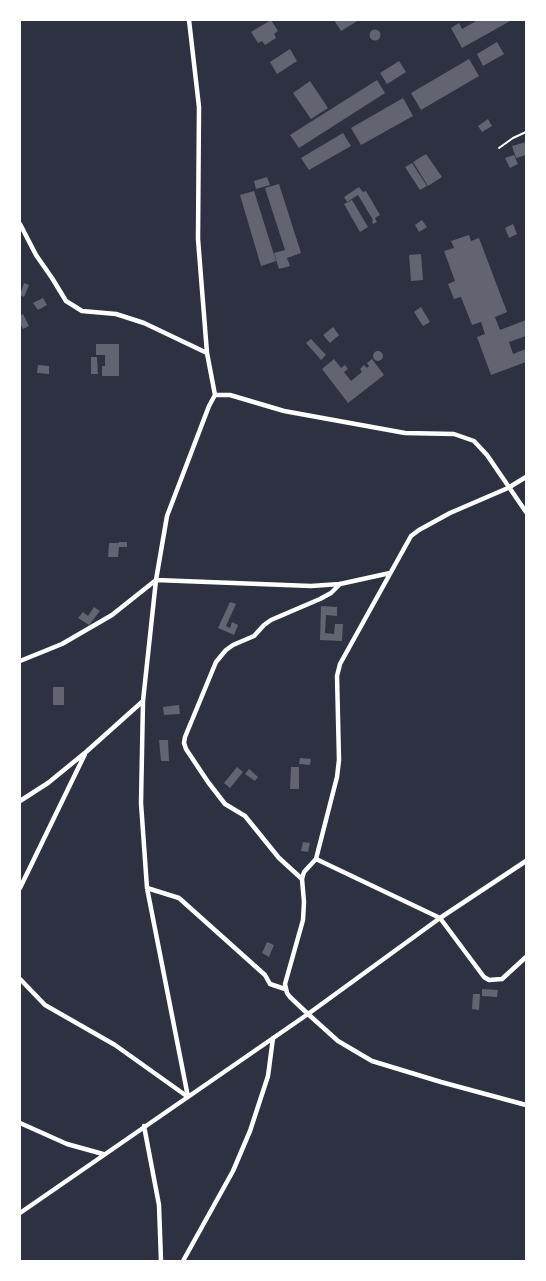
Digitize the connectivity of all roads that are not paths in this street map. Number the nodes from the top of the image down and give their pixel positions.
1 (189, 20) edge
2 (20, 224) edge
3 (207, 353) junction
4 (215, 395) junction
5 (526, 478) edge
6 (508, 488) junction
7 (526, 512) edge
8 (390, 573) junction
9 (156, 580) junction
10 (340, 584) junction
11 (20, 661) edge
12 (144, 701) junction
13 (86, 752) junction
14 (20, 801) edge
15 (316, 859) junction
16 (526, 861) edge
17 (302, 880) junction
18 (20, 888) edge
19 (148, 888) junction
20 (440, 918) junction
21 (526, 957) edge
22 (20, 979) edge
23 (286, 989) junction
24 (308, 1014) junction
25 (273, 1038) junction
26 (188, 1097) junction
27 (526, 1105) edge
28 (20, 1123) edge
29 (144, 1126) junction
30 (103, 1154) junction
31 (20, 1213) edge
32 (162, 1261) edge
33 (183, 1261) edge

1 - 3 street
2 - 3 street
3 - 4 street
4 - 6 street
4 - 9 street
5 - 6 street
6 - 7 street
6 - 8 street
8 - 10 street
8 - 15 street
9 - 10 street
9 - 11 street
9 - 12 street
10 - 17 street
12 - 13 street
12 - 19 street
13 - 14 street
13 - 18 street
15 - 17 street
15 - 20 street
16 - 20 street
17 - 23 street
19 - 23 street
19 - 26 street
20 - 21 street
20 - 24 street
22 - 26 street
23 - 24 street
24 - 25 street
24 - 27 street
25 - 26 street
25 - 33 street
26 - 29 street
28 - 30 street
29 - 30 street
29 - 32 street
30 - 31 street

